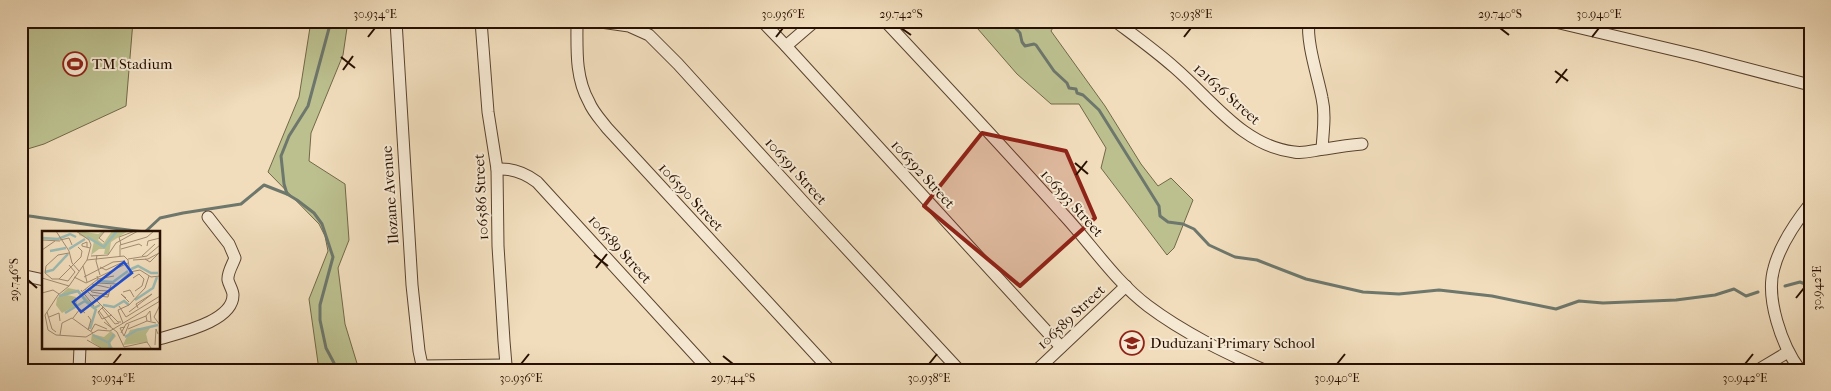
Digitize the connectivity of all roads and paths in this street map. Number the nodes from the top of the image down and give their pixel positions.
1 (396, 21) edge
2 (481, 21) edge
3 (577, 21) edge
4 (594, 21) edge
5 (762, 21) edge
6 (815, 21) edge
7 (885, 21) edge
8 (1115, 21) edge
9 (1309, 21) edge
10 (1551, 21) edge
11 (786, 46) junction
12 (1810, 85) edge
13 (1362, 144) dead end
14 (1322, 149) junction
15 (497, 169) junction
16 (1810, 204) edge
17 (208, 217) dead end
18 (21, 275) edge
19 (42, 280) edge
20 (1126, 286) junction
21 (160, 339) edge
22 (1061, 347) junction
23 (80, 348) edge
24 (1788, 352) junction
25 (508, 367) edge
26 (422, 368) edge
27 (1763, 368) edge
28 (79, 370) edge
29 (708, 370) edge
30 (830, 370) edge
31 (959, 370) edge
32 (1037, 370) edge
33 (1264, 370) edge
34 (1800, 370) edge

1 - 26 street, Ilozane Avenue
2 - 15 street, 106586 Street
3 - 30 street, 106590 Street
4 - 31 street, 106591 Street
5 - 11 street, 106592 Street
6 - 11 street
7 - 20 street, 106593 Street
8 - 14 street, 121636 Street
9 - 14 street
10 - 12 street
11 - 22 street, 106592 Street
13 - 14 street, 121636 Street
15 - 25 street, 106586 Street
15 - 29 street, 106589 Street
16 - 24 street
17 - 21 street
18 - 19 street
20 - 22 street, 106589 Street
20 - 33 street, 106593 Street
22 - 32 street, 106589 Street
23 - 28 street
24 - 27 street
24 - 34 street
25 - 26 street, Ilozane Avenue

